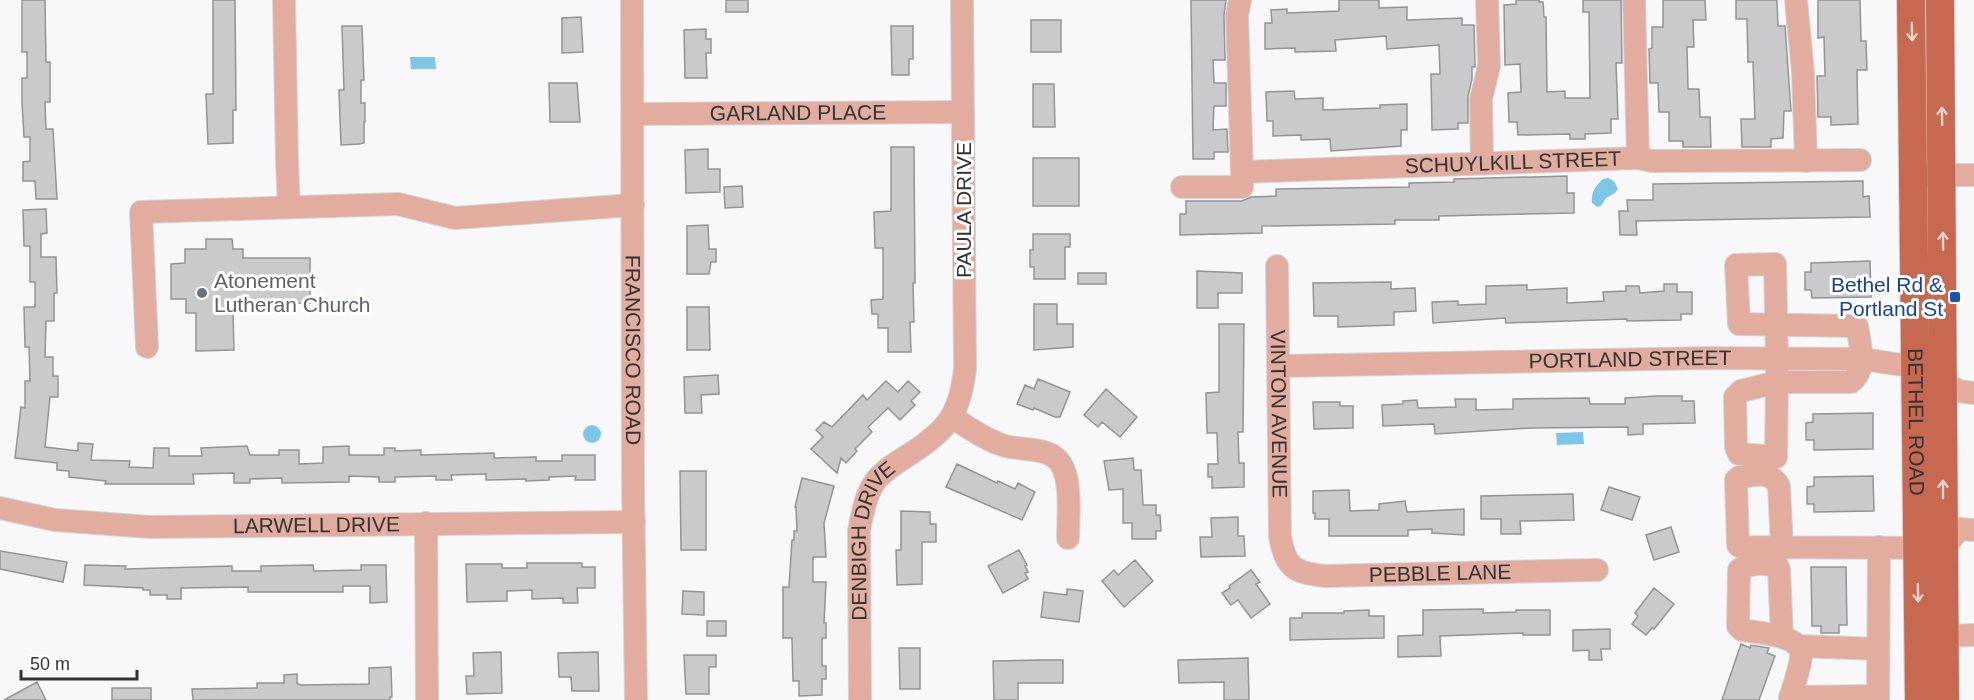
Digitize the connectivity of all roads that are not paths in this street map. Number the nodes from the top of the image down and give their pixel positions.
1 (284, 0) edge
2 (632, 0) edge
3 (962, 0) edge
4 (1239, 0) edge
5 (1487, 0) edge
6 (1634, 0) edge
7 (1796, 0) edge
8 (1911, 0) edge
9 (1940, 0) edge
10 (963, 112) junction
11 (633, 114) junction
12 (1638, 158) junction
13 (1860, 160) dead end
14 (1806, 161) junction
15 (1482, 163) junction
16 (1242, 172) junction
17 (1928, 175) junction
18 (1974, 175) edge
19 (1182, 188) dead end
20 (633, 205) junction
21 (290, 206) junction
22 (1277, 266) dead end
23 (147, 347) dead end
24 (1777, 359) junction
25 (1862, 359) junction
26 (1279, 366) junction
27 (1916, 367) junction
28 (1944, 384) junction
29 (1974, 393) edge
30 (952, 417) junction
31 (0, 507) edge
32 (634, 522) junction
33 (426, 523) junction
34 (1974, 530) edge
35 (1068, 538) dead end
36 (1782, 547) dead end
37 (1879, 547) junction
38 (1930, 548) junction
39 (1288, 563) joint
40 (1597, 570) dead end
41 (1974, 635) edge
42 (1944, 636) junction
43 (1878, 649) junction
44 (1878, 698) edge
45 (1790, 699) edge
46 (427, 700) edge
47 (636, 700) edge
48 (860, 700) edge
49 (1919, 700) edge
50 (1945, 700) edge

1 - 21 street
2 - 11 street, FRANCISCO ROAD
3 - 10 street, PAULA DRIVE
4 - 16 street
5 - 15 street
6 - 12 street
7 - 14 street
8 -> 17 main road, BETHEL ROAD
17 -> 9 main road, BETHEL ROAD
10 - 11 street, GARLAND PLACE
10 - 30 street, PAULA DRIVE
11 - 20 street, FRANCISCO ROAD
12 - 14 street, SCHUYLKILL STREET
12 - 15 street, SCHUYLKILL STREET
13 - 14 street, SCHUYLKILL STREET
15 - 16 street, SCHUYLKILL STREET
16 - 19 street
17 - 18 street
17 - 27 main road, BETHEL ROAD
28 -> 17 main road, BETHEL ROAD
20 - 21 street
20 - 32 street, FRANCISCO ROAD
21 - 23 street
22 - 26 street, VINTON AVENUE
24 - 25 street, PORTLAND STREET
24 - 25 street
24 - 25 street
24 - 26 street, PORTLAND STREET
25 - 27 street, PORTLAND STREET
26 - 39 street, VINTON AVENUE
27 - 28 street, PORTLAND STREET
27 - 38 main road, BETHEL ROAD
28 - 29 street, PORTLAND STREET
38 -> 28 main road, BETHEL ROAD
30 - 35 street
30 - 48 street, DENBIGH DRIVE
31 - 33 street, LARWELL DRIVE
32 - 33 street, LARWELL DRIVE
32 - 47 street, FRANCISCO ROAD
33 - 46 street
34 - 38 street
36 - 37 street
37 - 38 street
37 - 43 street
38 - 42 main road, BETHEL ROAD
38 -> 49 main road, BETHEL ROAD
39 - 40 street, PEBBLE LANE
41 - 42 street
42 - 50 main road, BETHEL ROAD
43 - 44 street
43 - 45 street
44 - 45 street

